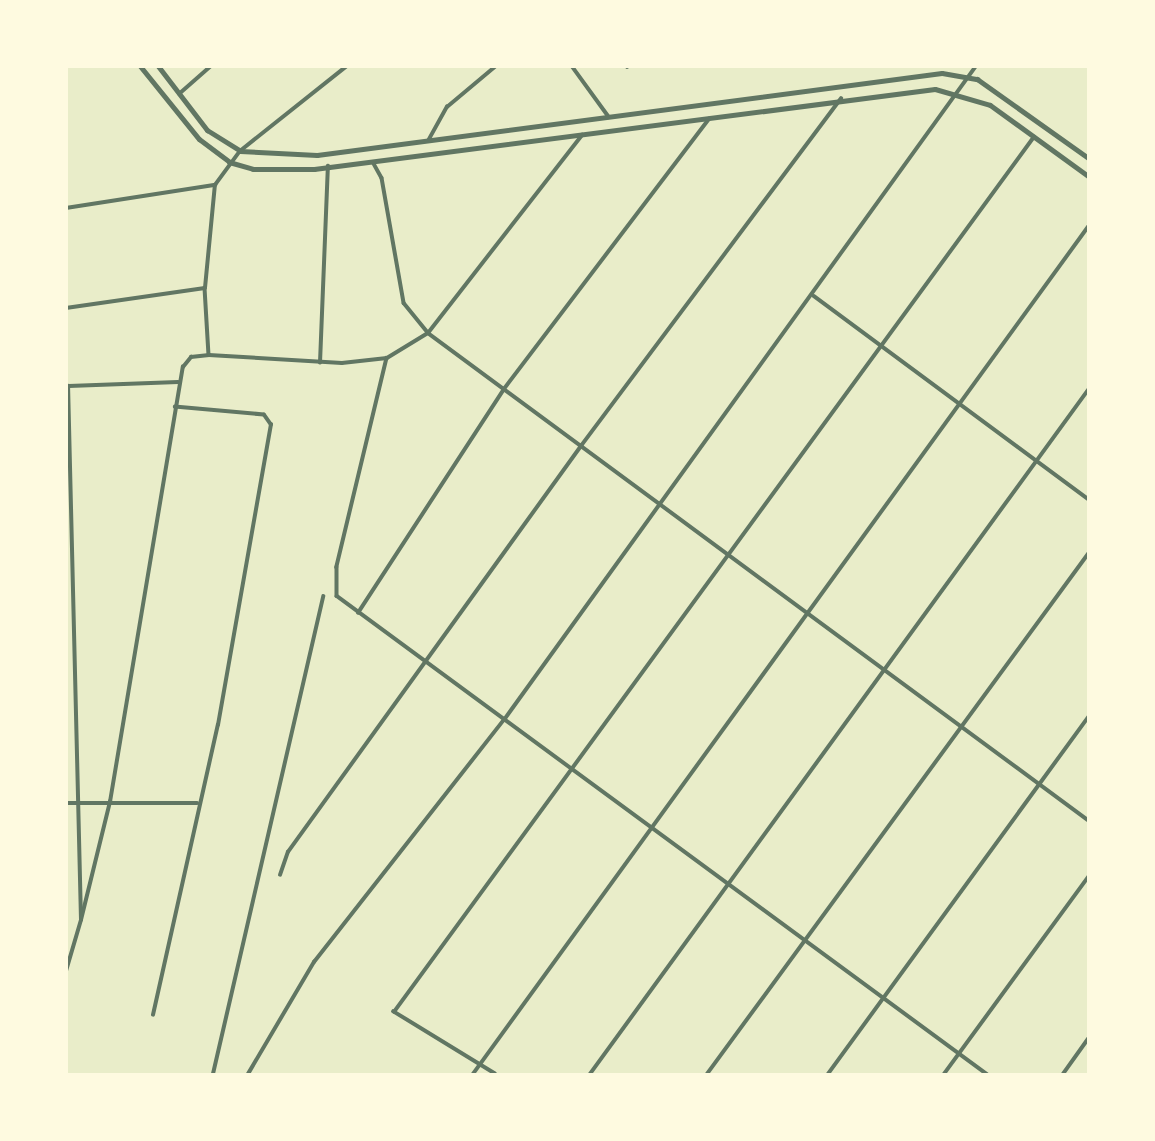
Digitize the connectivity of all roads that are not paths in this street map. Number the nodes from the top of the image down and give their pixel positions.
1 (140, 66) edge
2 (158, 66) edge
3 (211, 66) edge
4 (347, 66) edge
5 (496, 66) edge
6 (572, 66) edge
7 (978, 67) edge
8 (972, 79) junction
9 (963, 93) junction
10 (179, 94) junction
11 (841, 98) junction
12 (609, 117) junction
13 (710, 118) junction
14 (524, 130) junction
15 (583, 133) junction
16 (1034, 137) junction
17 (526, 141) junction
18 (427, 142) junction
19 (240, 151) junction
20 (1088, 158) edge
21 (372, 161) junction
22 (229, 162) junction
23 (328, 166) junction
24 (1088, 176) edge
25 (215, 185) junction
26 (66, 208) edge
27 (1088, 227) edge
28 (205, 288) junction
29 (814, 296) junction
30 (66, 308) edge
31 (428, 333) junction
32 (883, 346) junction
33 (209, 355) junction
34 (387, 358) junction
35 (320, 363) junction
36 (178, 382) junction
37 (67, 386) edge
38 (504, 389) junction
39 (1088, 390) edge
40 (962, 404) junction
41 (175, 407) junction
42 (581, 446) junction
43 (1036, 460) junction
44 (1088, 499) edge
45 (660, 505) junction
46 (1088, 554) edge
47 (730, 557) junction
48 (323, 596) dead end
49 (358, 613) junction
50 (809, 615) junction
51 (425, 663) junction
52 (885, 671) junction
53 (1088, 717) edge
54 (504, 720) junction
55 (962, 727) junction
56 (573, 772) junction
57 (1040, 785) junction
58 (110, 802) junction
59 (66, 803) edge
60 (74, 803) junction
61 (198, 803) junction
62 (1088, 820) edge
63 (651, 831) junction
64 (280, 875) dead end
65 (1088, 877) edge
66 (726, 887) junction
67 (81, 920) junction
68 (804, 943) junction
69 (66, 971) edge
70 (883, 1000) junction
71 (153, 1015) dead end
72 (1088, 1039) edge
73 (959, 1054) junction
74 (480, 1065) junction
75 (214, 1074) edge
76 (248, 1074) edge
77 (473, 1074) edge
78 (495, 1074) edge
79 (590, 1074) edge
80 (707, 1074) edge
81 (828, 1074) edge
82 (944, 1074) edge
83 (987, 1074) edge
84 (1063, 1074) edge

1 - 22 street
2 - 10 street
3 - 10 street
4 - 19 street
5 - 18 street
6 - 12 street
7 - 8 street
8 - 9 street
8 - 12 street
8 - 20 street
9 - 11 street
9 - 16 street
9 - 29 street
10 - 19 street
11 - 13 street
11 - 42 street
12 - 14 street
13 - 15 street
13 - 38 street
14 - 17 street
14 - 18 street
15 - 17 street
15 - 31 street
16 - 24 street
16 - 32 street
17 - 21 street
18 - 19 street
19 - 22 street
21 - 23 street
21 - 31 street
22 - 23 street
22 - 25 street
23 - 35 street
25 - 26 street
25 - 28 street
27 - 40 street
28 - 30 street
28 - 33 street
29 - 32 street
29 - 45 street
31 - 34 street
31 - 38 street
32 - 40 street
32 - 47 street
33 - 35 street
33 - 36 street
34 - 35 street
34 - 49 street
36 - 37 street
36 - 41 street
37 - 60 street
38 - 42 street
38 - 49 street
39 - 43 street
40 - 43 street
40 - 50 street
41 - 58 street
41 - 61 street
42 - 45 street
42 - 51 street
43 - 44 street
43 - 52 street
45 - 47 street
45 - 54 street
46 - 55 street
47 - 50 street
47 - 56 street
48 - 75 street
49 - 51 street
50 - 52 street
50 - 63 street
51 - 54 street
51 - 64 street
52 - 55 street
52 - 66 street
53 - 57 street
54 - 56 street
54 - 76 street
55 - 57 street
55 - 68 street
56 - 63 street
56 - 74 street
57 - 62 street
57 - 70 street
58 - 60 street
58 - 61 street
58 - 67 street
59 - 60 street
60 - 67 street
61 - 71 street
63 - 66 street
63 - 74 street
65 - 73 street
66 - 68 street
66 - 79 street
67 - 69 street
68 - 70 street
68 - 80 street
70 - 73 street
70 - 81 street
72 - 84 street
73 - 82 street
73 - 83 street
74 - 77 street
74 - 78 street

